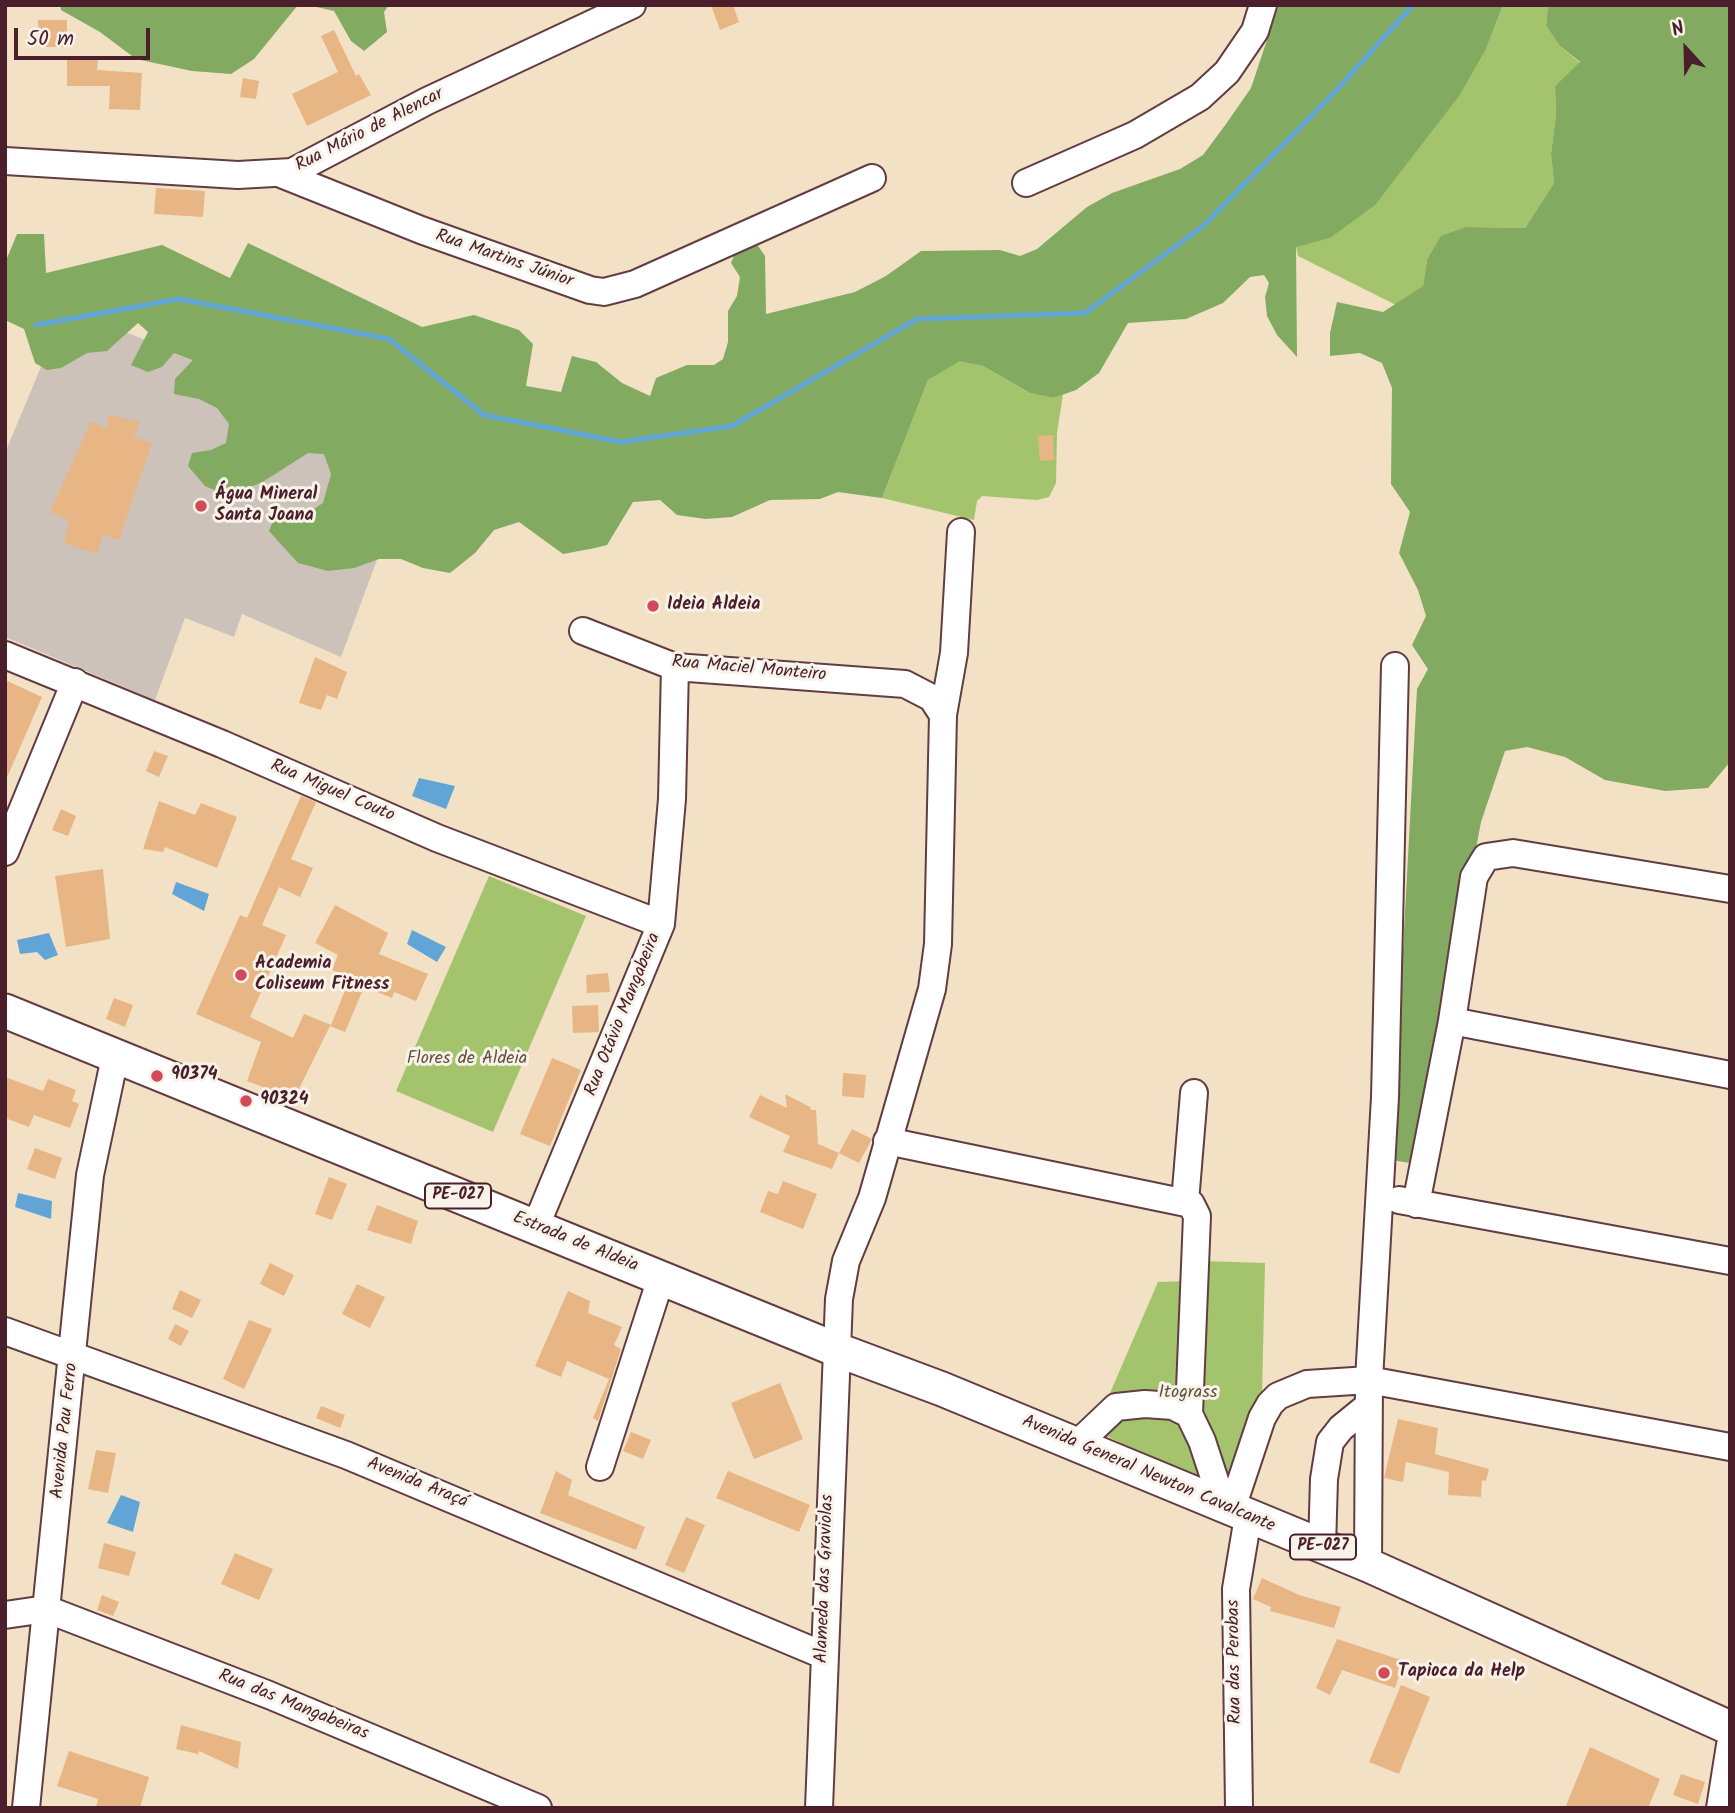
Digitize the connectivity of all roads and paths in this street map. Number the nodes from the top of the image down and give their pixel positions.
1 (632, 5) edge
2 (1263, 5) edge
3 (5, 161) edge
4 (281, 174) junction
5 (872, 178) dead end
6 (1026, 183) dead end
7 (961, 532) dead end
8 (583, 631) dead end
9 (5, 656) edge
10 (1395, 666) dead end
11 (675, 667) junction
12 (75, 682) junction
13 (943, 715) junction
14 (5, 852) edge
15 (1730, 889) edge
16 (661, 924) junction
17 (5, 1011) edge
18 (1452, 1021) junction
19 (115, 1056) junction
20 (1730, 1075) edge
21 (1194, 1093) dead end
22 (887, 1141) junction
23 (1382, 1166) junction
24 (1422, 1175) junction
25 (1380, 1195) junction
26 (1185, 1202) junction
27 (1416, 1204) junction
28 (535, 1228) junction
29 (1730, 1261) edge
30 (661, 1278) junction
31 (5, 1331) edge
32 (36, 1345) junction
33 (835, 1349) junction
34 (5, 1353) edge
35 (74, 1355) junction
36 (912, 1377) joint
37 (1369, 1380) junction
38 (1368, 1406) junction
39 (1189, 1414) junction
40 (1076, 1445) junction
41 (1730, 1447) edge
42 (600, 1467) dead end
43 (1234, 1512) junction
44 (1322, 1547) junction
45 (1368, 1565) junction
46 (46, 1609) junction
47 (5, 1615) edge
48 (823, 1655) junction
49 (1730, 1728) edge
50 (1730, 1745) edge
51 (26, 1808) edge
52 (538, 1808) edge
53 (819, 1808) edge
54 (1239, 1808) edge
55 (1720, 1808) edge

1 - 4 street, Rua Mário de Alencar
2 - 6 street
3 - 4 street, Rua Mário de Alencar
4 - 5 street, Rua Martins Júnior
7 - 13 street, Alameda das Graviolas
8 - 11 street, Rua Maciel Monteiro
9 - 12 street, Rua Miguel Couto
10 - 23 street
11 - 13 street, Rua Maciel Monteiro
11 - 16 street, Rua Otávio Mangabeira
12 - 14 street
12 - 16 street, Rua Miguel Couto
13 - 22 street, Alameda das Graviolas
15 - 18 street
16 - 28 street, Rua Otávio Mangabeira
17 - 19 main road, Estrada de Aldeia / PE-027
18 - 20 street
18 - 24 street
19 - 28 main road, Estrada de Aldeia / PE-027
19 - 35 street, Avenida Pau Ferro
21 - 26 street
22 - 26 street
22 - 33 street, Alameda das Graviolas
23 - 24 street
23 - 25 street
24 - 27 street
25 - 27 street
25 - 37 street
26 - 39 street
27 - 29 street
28 - 30 main road, Estrada de Aldeia / PE-027
30 - 33 main road, Estrada de Aldeia / PE-027
30 - 42 street
31 - 32 street, Avenida Araçá
32 - 34 street
32 - 35 street, Avenida Araçá
33 - 36 main road, Estrada de Aldeia / PE-027
33 - 48 street, Alameda das Graviolas
35 - 46 street, Avenida Pau Ferro
35 - 48 street, Avenida Araçá
36 - 40 main road, Avenida General Newton Cavalcante / PE-027
37 - 38 street
37 - 41 street, Rua das Perobas
37 - 43 street, Rua das Perobas
38 - 44 street
38 - 45 street
39 - 40 street
39 - 43 street
40 - 43 main road, Avenida General Newton Cavalcante / PE-027
43 - 44 main road, Avenida General Newton Cavalcante / PE-027
43 - 54 street, Rua das Perobas
44 - 45 main road, Avenida General Newton Cavalcante / PE-027
45 - 49 main road, Avenida General Newton Cavalcante / PE-027
46 - 47 street
46 - 51 street, Avenida Pau Ferro
46 - 52 street, Rua das Mangabeiras
48 - 53 street, Alameda das Graviolas
50 - 55 street

